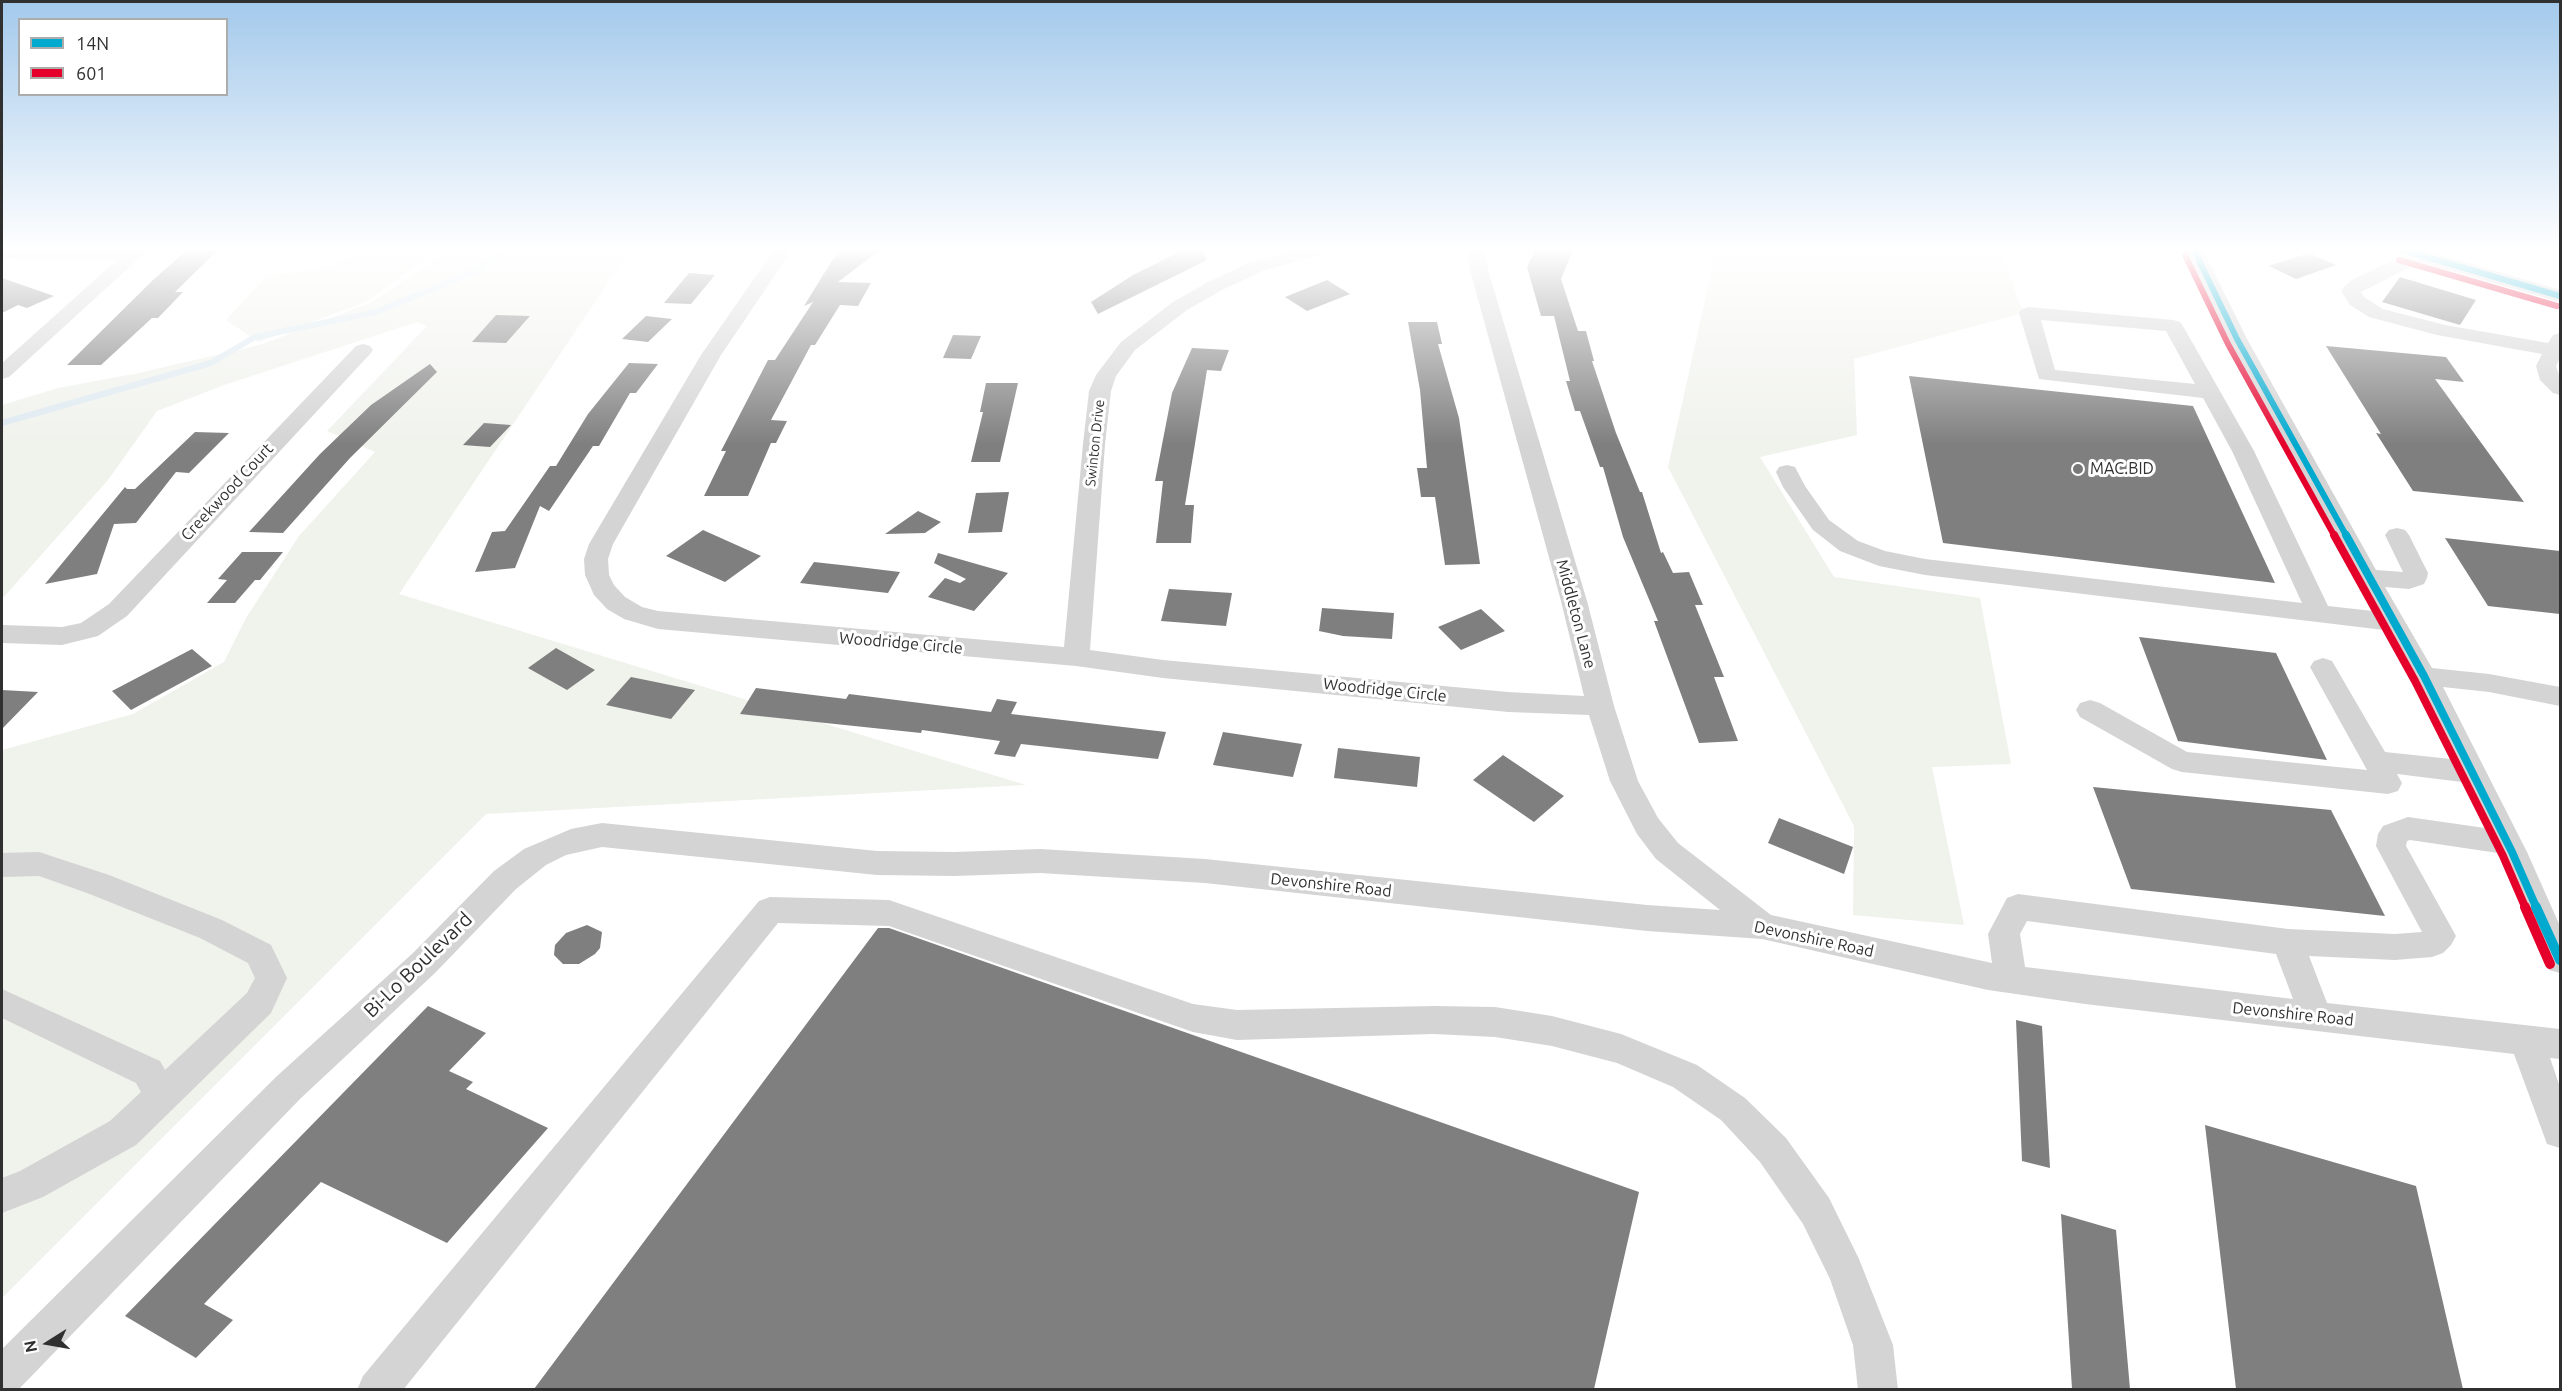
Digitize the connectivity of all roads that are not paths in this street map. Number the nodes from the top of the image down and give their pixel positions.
1 (67, 315) edge
2 (738, 315) edge
3 (1167, 315) edge
4 (1492, 315) edge
5 (2030, 315) edge
6 (2050, 315) edge
7 (2225, 315) edge
8 (2383, 315) edge
9 (2557, 345) edge
10 (363, 350) dead end
11 (2, 374) edge
12 (2560, 389) edge
13 (2209, 392) junction
14 (1787, 472) dead end
15 (2397, 535) dead end
16 (2367, 577) junction
17 (2319, 613) junction
18 (2392, 622) junction
19 (2, 634) edge
20 (1076, 657) junction
21 (2323, 667) dead end
22 (2424, 676) junction
23 (2560, 696) edge
24 (1600, 706) junction
25 (2090, 710) dead end
26 (2376, 761) junction
27 (2471, 772) junction
28 (2507, 843) junction
29 (956, 864) joint
30 (2, 865) edge
31 (1762, 926) junction
32 (2288, 942) junction
33 (2560, 960) edge
34 (2010, 979) junction
35 (2, 1003) edge
36 (2316, 1017) junction
37 (2526, 1040) junction
38 (2560, 1044) edge
39 (162, 1096) junction
40 (2560, 1132) edge
41 (2, 1195) edge
42 (2, 1377) edge
43 (378, 1389) edge
44 (1878, 1389) edge

1 - 11 street
2 - 20 street, Woodridge Circle
3 - 20 street, Swinton Drive
4 - 24 street, Middleton Lane
5 - 13 street
6 - 13 street
7 - 16 street
8 - 9 street
9 - 12 street
10 - 19 street, Creekwood Court
13 - 17 street
14 - 17 street
15 - 16 street
16 - 18 street
17 - 18 street
18 - 22 street
20 - 24 street, Woodridge Circle
21 - 26 street
22 - 23 street
22 - 27 street
24 - 31 street, Middleton Lane
25 - 26 street
26 - 27 street
27 - 28 street
28 - 32 street
28 - 33 street
29 - 31 street, Devonshire Road
29 - 42 street, Bi-Lo Boulevard
30 - 39 street
31 - 34 street, Devonshire Road
32 - 34 street
32 - 36 street
34 - 36 street, Devonshire Road
35 - 39 street
36 - 37 street, Devonshire Road
37 - 38 street, Devonshire Road
37 - 40 street
39 - 41 street
43 - 44 street

